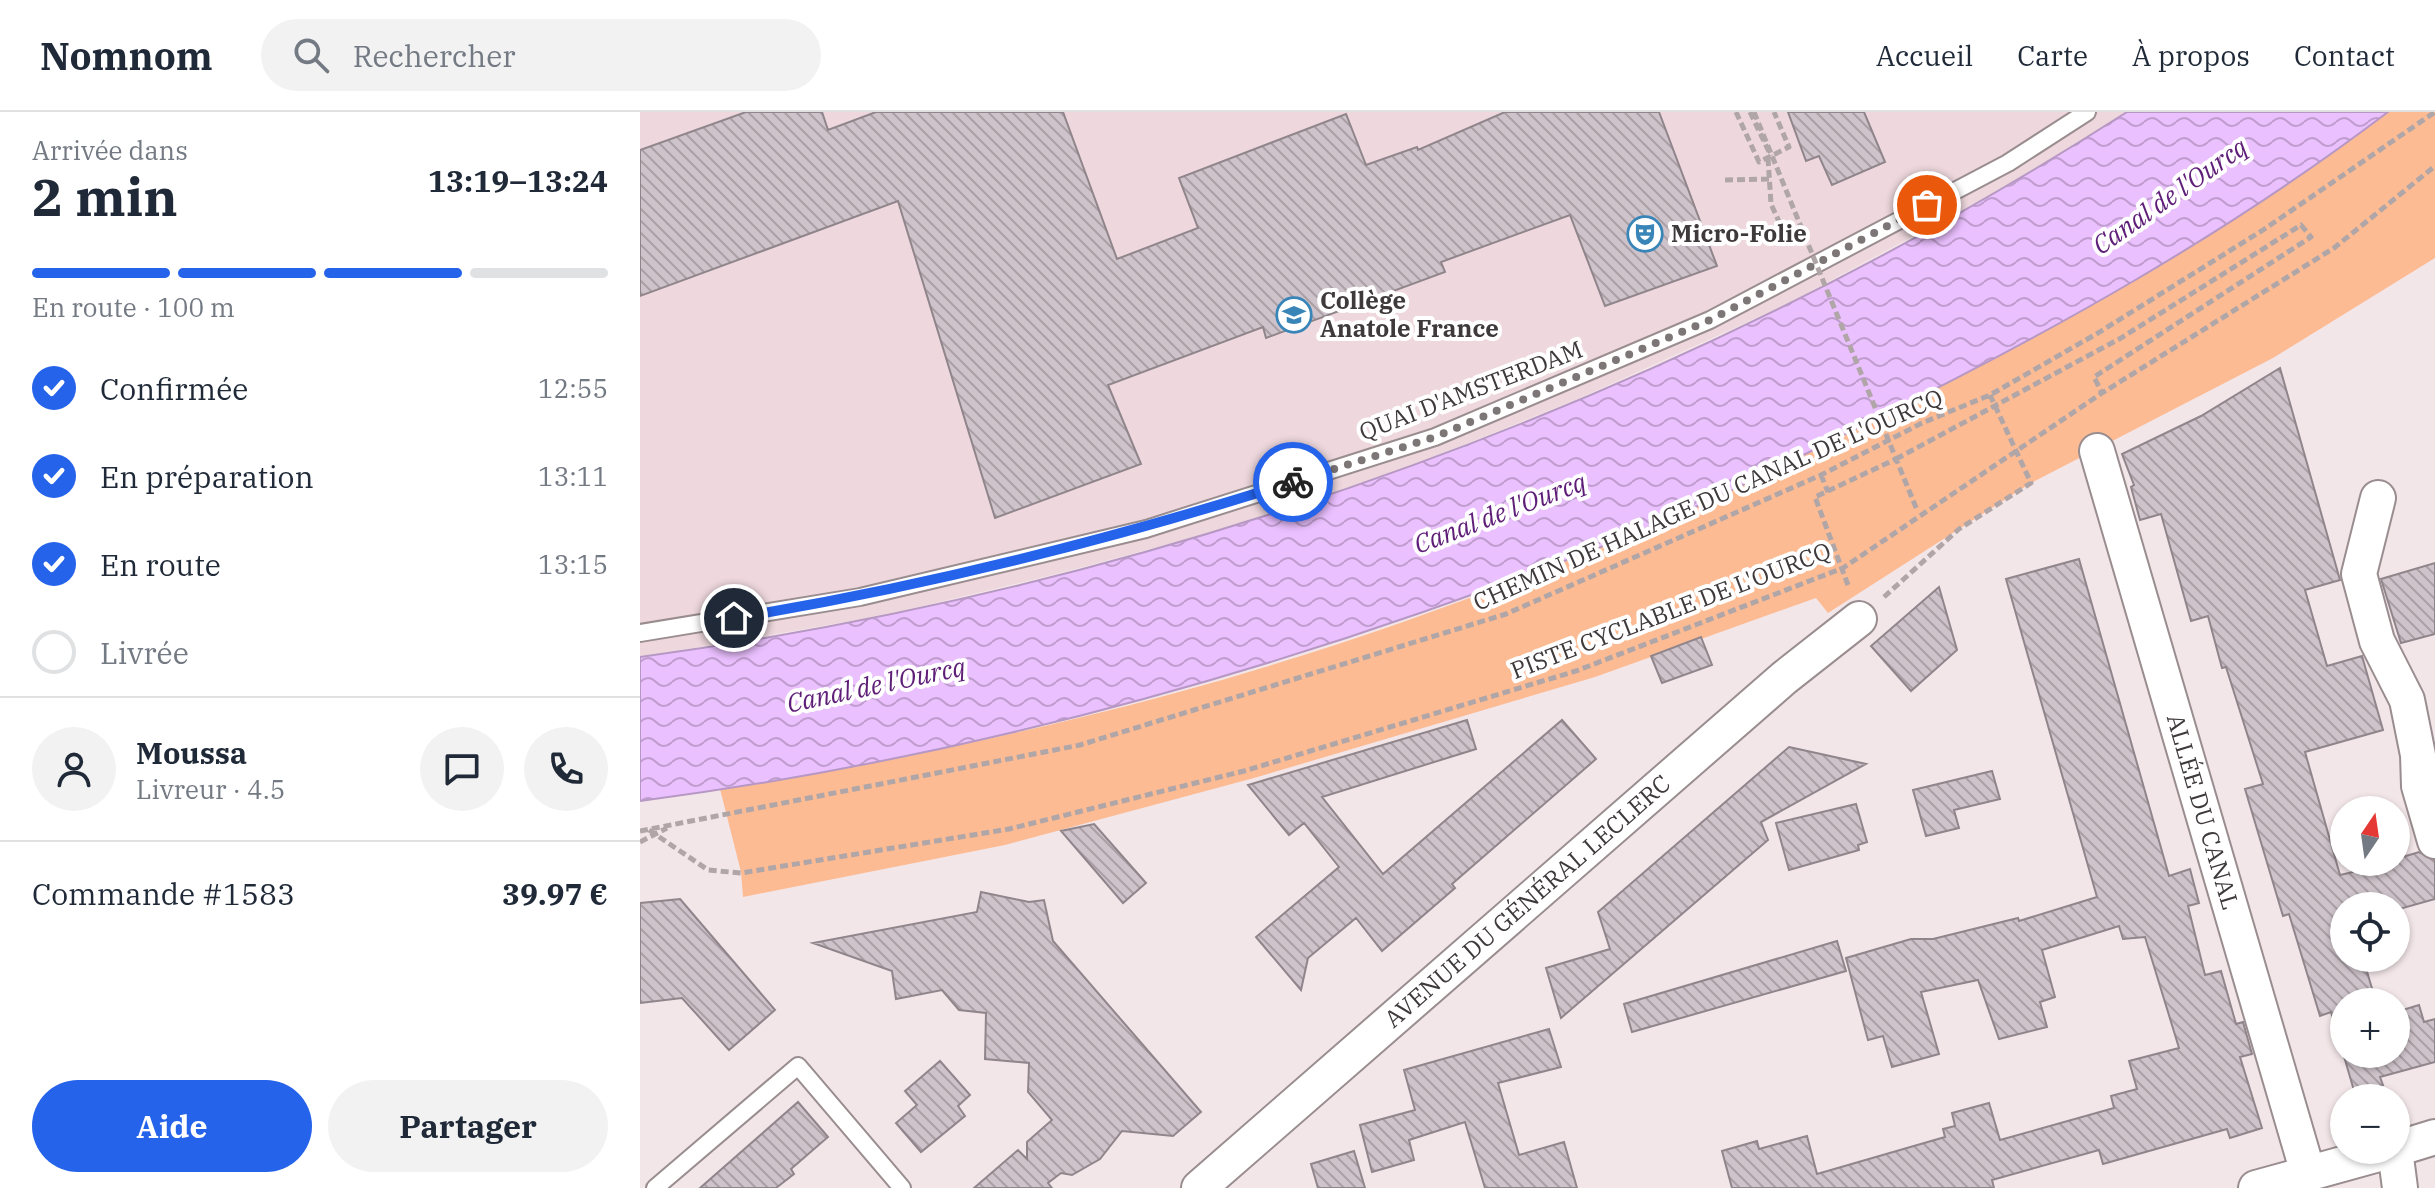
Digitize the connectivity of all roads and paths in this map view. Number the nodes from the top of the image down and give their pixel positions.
1 (1736, 112) edge
2 (1752, 112) edge
3 (1774, 112) edge
4 (2087, 112) edge
5 (2435, 112) edge
6 (1770, 157) junction
7 (2435, 166) edge
8 (1769, 179) junction
9 (1725, 180) dead end
10 (1804, 240) junction
11 (2102, 393) junction
12 (1990, 395) junction
13 (2016, 450) junction
14 (2097, 451) dead end
15 (1896, 459) junction
16 (1821, 475) junction
17 (1828, 492) junction
18 (2378, 498) dead end
19 (1917, 510) dead end
20 (1843, 568) junction
21 (1859, 619) joint
22 (640, 633) edge
23 (668, 828) dead end
24 (649, 830) junction
25 (640, 831) edge
26 (656, 834) junction
27 (2435, 841) edge
28 (640, 842) edge
29 (2435, 1137) edge
30 (2410, 1145) edge
31 (2342, 1164) edge
32 (2397, 1164) edge
33 (2308, 1173) junction
34 (655, 1188) edge
35 (902, 1188) edge
36 (1199, 1188) edge
37 (2256, 1188) edge
38 (2400, 1188) edge

1 - 6 path
2 - 6 path, bridge
2 - 10 path, bridge
3 - 6 path
4 - 22 lane, QUAI D'AMSTERDAM
5 - 12 path, CHEMIN DE HALAGE DU CANAL DE L'OURCQ
6 - 8 path
7 - 11 path, PISTE CYCLABLE DE L'OURCQ
8 - 9 path
8 - 10 path
10 - 15 path, bridge
11 - 13 path, PISTE CYCLABLE DE L'OURCQ
11 - 15 path, bridge
12 - 13 path
12 - 16 path, CHEMIN DE HALAGE DU CANAL DE L'OURCQ
13 - 20 path, PISTE CYCLABLE DE L'OURCQ
13 - 21 path
14 - 33 street, ALLÉE DU CANAL
15 - 17 path
15 - 19 path, bridge
16 - 17 path
16 - 24 path, CHEMIN DE HALAGE DU CANAL DE L'OURCQ
17 - 20 path
18 - 27 street
20 - 26 path, PISTE CYCLABLE DE L'OURCQ
21 - 36 street, AVENUE DU GÉNÉRAL LECLERC
23 - 26 path
24 - 25 path
24 - 26 path, PISTE CYCLABLE DE L'OURCQ
26 - 28 path
29 - 30 street
31 - 33 street
32 - 38 street
33 - 37 street
34 - 35 lane

